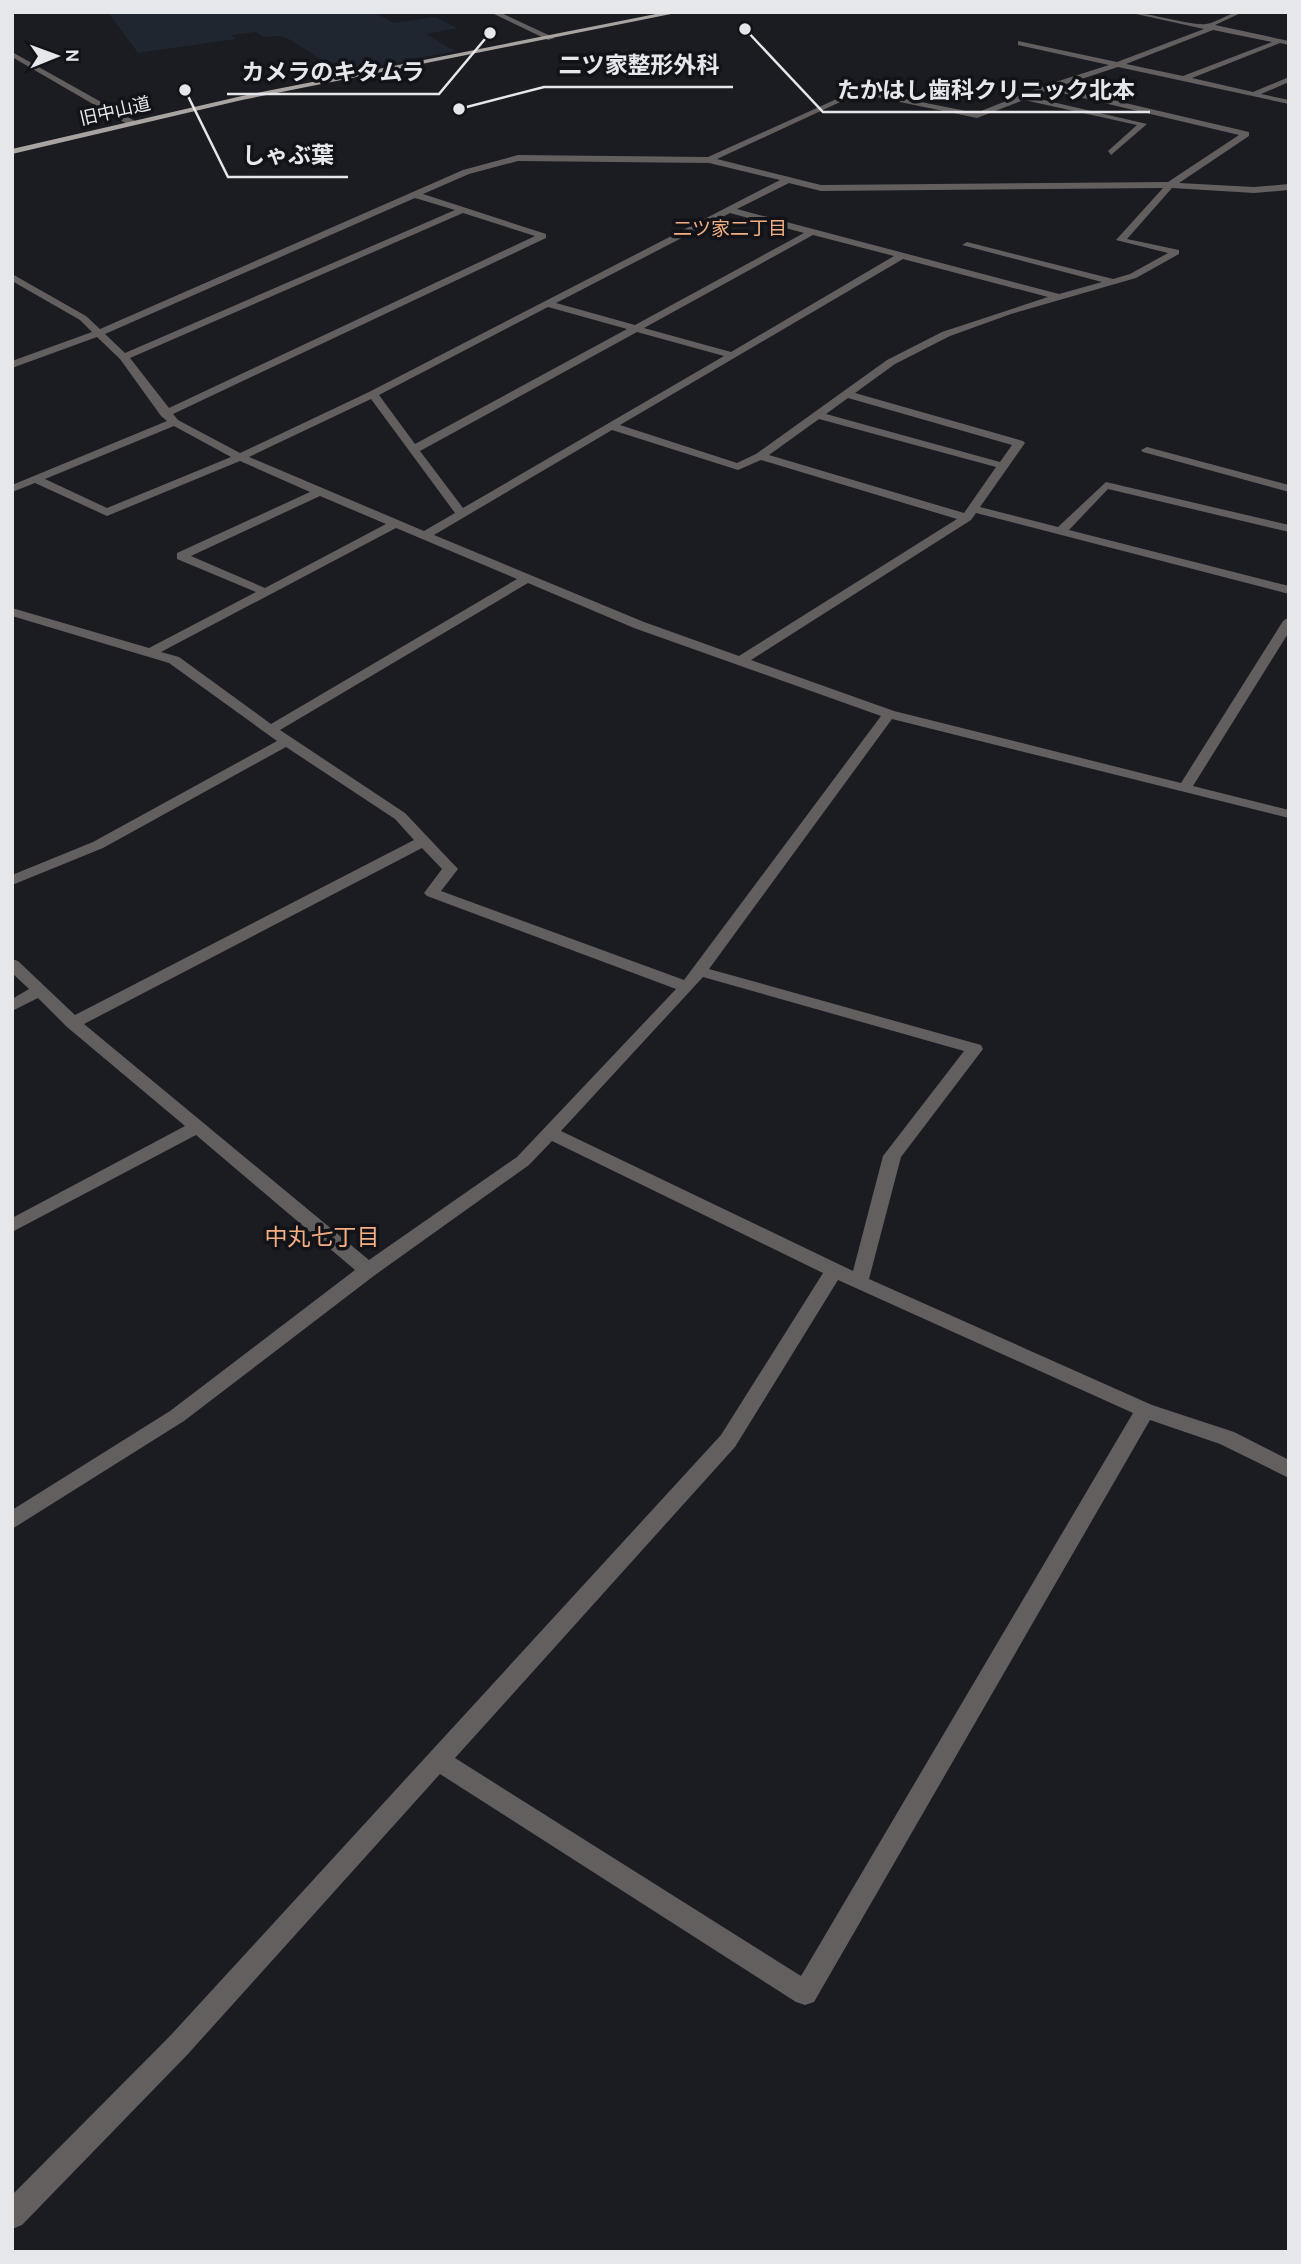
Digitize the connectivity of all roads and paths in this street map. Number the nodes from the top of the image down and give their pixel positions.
1 (493, 12) edge
2 (678, 12) edge
3 (1130, 12) edge
4 (1240, 12) edge
5 (1211, 27) junction
6 (551, 38) junction
7 (1284, 42) edge
8 (1021, 43) dead end
9 (12, 54) edge
10 (1118, 66) junction
11 (1186, 78) junction
12 (1289, 79) edge
13 (1049, 87) junction
14 (1254, 94) junction
15 (1025, 98) junction
16 (1289, 102) edge
17 (132, 123) junction
18 (12, 152) edge
19 (1111, 153) dead end
20 (709, 160) junction
21 (788, 180) junction
22 (1170, 185) junction
23 (1289, 187) edge
24 (416, 195) junction
25 (463, 210) junction
26 (729, 210) junction
27 (810, 233) junction
28 (967, 245) dead end
29 (901, 256) junction
30 (12, 277) edge
31 (1114, 282) junction
32 (1060, 298) junction
33 (548, 304) junction
34 (638, 329) junction
35 (99, 333) junction
36 (732, 355) junction
37 (124, 357) junction
38 (12, 365) edge
39 (373, 394) junction
40 (847, 394) junction
41 (817, 415) junction
42 (169, 418) junction
43 (611, 426) junction
44 (415, 449) junction
45 (1147, 450) dead end
46 (760, 456) junction
47 (240, 457) junction
48 (1004, 466) junction
49 (35, 479) junction
50 (12, 489) edge
51 (1289, 489) edge
52 (320, 492) junction
53 (461, 514) junction
54 (970, 514) junction
55 (397, 523) junction
56 (1289, 529) edge
57 (1060, 532) junction
58 (426, 535) junction
59 (529, 577) junction
60 (1289, 590) edge
61 (265, 592) junction
62 (12, 612) edge
63 (1289, 621) edge
64 (150, 653) junction
65 (741, 661) junction
66 (890, 714) junction
67 (271, 730) junction
68 (288, 740) junction
69 (1185, 788) junction
70 (1289, 814) edge
71 (423, 841) junction
72 (12, 881) edge
73 (12, 964) edge
74 (699, 971) junction
75 (687, 987) junction
76 (39, 990) junction
77 (12, 1006) edge
78 (73, 1023) junction
79 (197, 1127) junction
80 (552, 1134) junction
81 (12, 1226) edge
82 (368, 1270) junction
83 (834, 1270) junction
84 (859, 1282) junction
85 (1145, 1410) junction
86 (1289, 1470) edge
87 (12, 1521) edge
88 (438, 1760) junction
89 (12, 2215) edge

1 - 6 street
2 - 6 main road, 旧中山道
3 - 5 street
4 - 5 street
5 - 7 street
5 - 10 street
6 - 17 main road, 旧中山道
7 - 11 street
8 - 10 street
9 - 17 street
10 - 11 street
10 - 13 street
11 - 14 street
12 - 14 street
13 - 15 street
13 - 22 street
14 - 16 street
15 - 19 street
15 - 20 street
17 - 18 main road, 旧中山道
20 - 21 street
20 - 24 street
21 - 22 street
21 - 26 street
22 - 23 street
22 - 31 street
24 - 25 street
24 - 35 street
25 - 37 street
25 - 42 street
26 - 27 street
26 - 33 street
27 - 29 street
27 - 34 street
28 - 31 street
29 - 32 street
29 - 36 street
30 - 35 street
31 - 32 street
32 - 40 street
33 - 34 street
33 - 39 street
34 - 36 street
34 - 44 street
35 - 37 street
35 - 38 street
36 - 43 street
37 - 42 street
39 - 44 street
39 - 47 street
40 - 41 street
40 - 48 street
41 - 46 street
41 - 48 street
42 - 47 street
42 - 49 street
43 - 46 street
43 - 53 street
44 - 53 street
45 - 51 street
46 - 54 street
47 - 49 street
47 - 52 street
48 - 54 street
49 - 50 street
52 - 55 street
52 - 61 street
53 - 58 street
54 - 57 street
54 - 65 street
55 - 58 street
55 - 61 street
56 - 57 street
57 - 60 street
58 - 59 street
59 - 65 street
59 - 67 street
61 - 64 street
62 - 64 street
63 - 69 street
64 - 67 street
65 - 66 street
66 - 69 street
66 - 74 street
67 - 68 street
68 - 71 street
68 - 72 street
69 - 70 street
71 - 75 street
71 - 78 street
73 - 76 street
74 - 75 street
74 - 84 street
75 - 80 street
76 - 77 street
76 - 78 street
78 - 79 street
79 - 81 street
79 - 82 street
80 - 82 street
80 - 83 street
82 - 87 street
83 - 84 street
83 - 88 street
84 - 85 street
85 - 86 street
85 - 88 street
88 - 89 street

